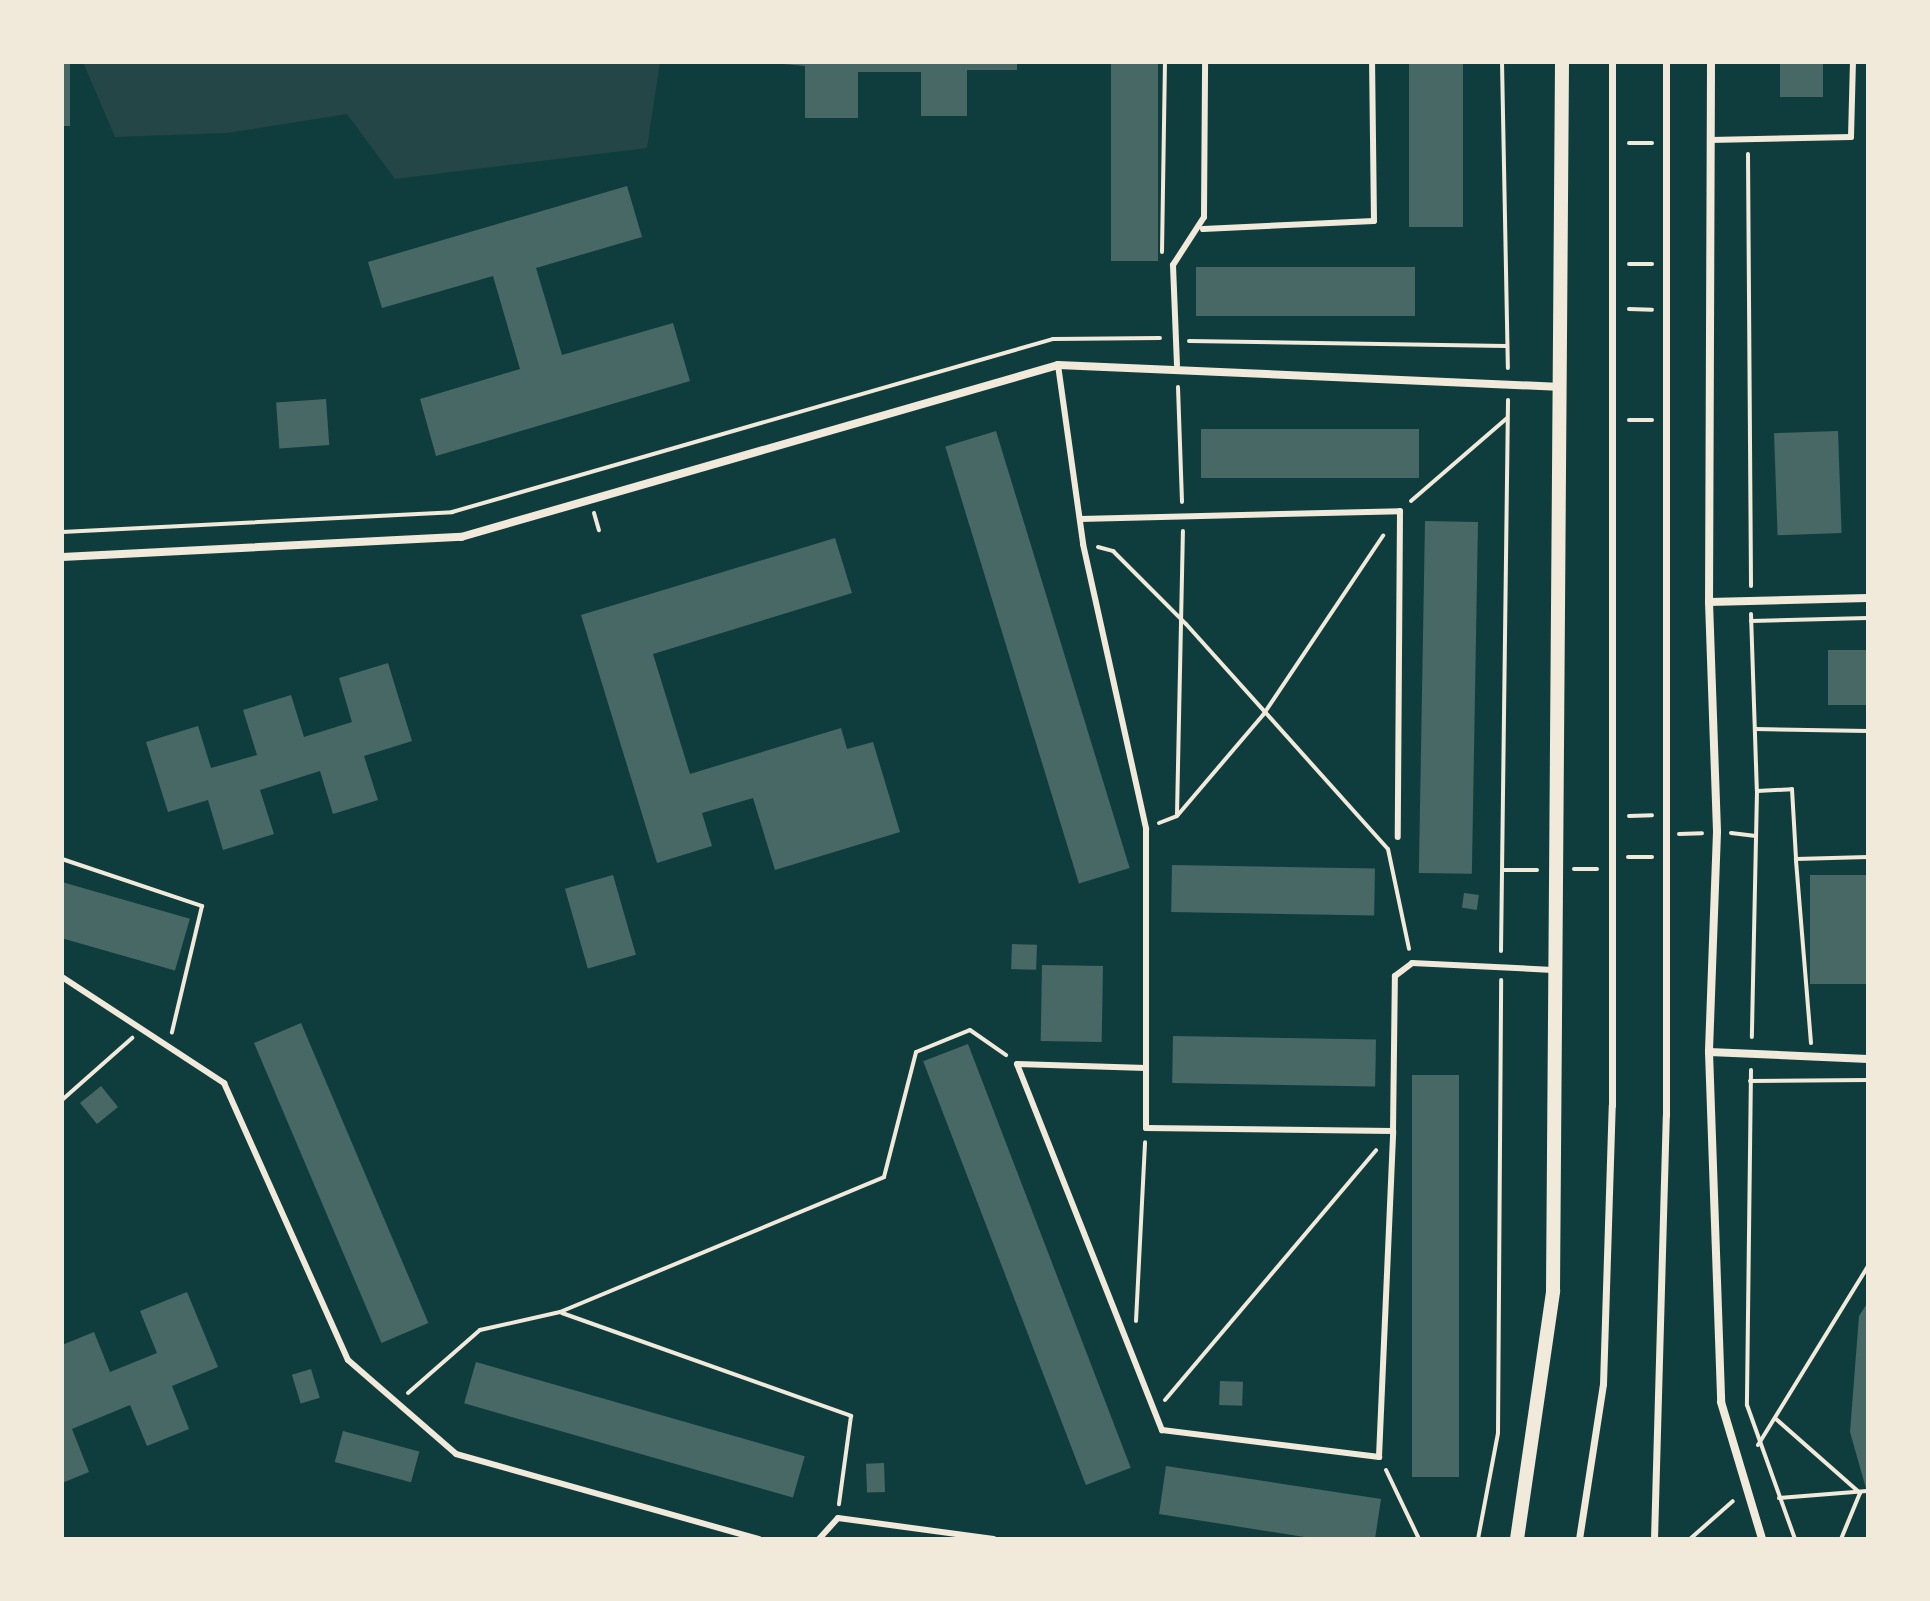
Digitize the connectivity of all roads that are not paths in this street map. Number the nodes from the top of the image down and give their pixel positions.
1 (1205, 62) edge
2 (1372, 62) edge
3 (1562, 62) edge
4 (1612, 62) edge
5 (1666, 62) edge
6 (1711, 62) edge
7 (1853, 62) edge
8 (1709, 140) junction
9 (1203, 229) junction
10 (1058, 365) junction
11 (1177, 365) junction
12 (1563, 387) junction
13 (1080, 519) junction
14 (62, 557) edge
15 (1868, 598) edge
16 (1709, 602) junction
17 (1398, 837) dead end
18 (1560, 970) junction
19 (62, 977) edge
20 (1709, 1052) junction
21 (1868, 1059) edge
22 (1146, 1068) junction
23 (1393, 1131) junction
24 (960, 1536) edge
25 (759, 1539) edge
26 (819, 1539) edge
27 (994, 1539) edge
28 (1517, 1539) edge
29 (1579, 1539) edge
30 (1654, 1539) edge
31 (1762, 1539) edge

1 - 9 lane
2 - 9 lane
3 - 12 street
4 - 29 street
5 - 30 street
6 - 8 street
7 - 8 lane
8 - 16 street
9 - 11 lane
10 - 11 street
10 - 13 lane
10 - 14 street
11 - 12 street
12 - 18 street
13 - 17 lane
13 - 22 lane
15 - 16 street
16 - 20 street
18 - 23 lane
18 - 28 street
19 - 25 lane
20 - 21 street
20 - 31 street
22 - 23 lane
22 - 23 lane
24 - 26 lane
24 - 27 lane

